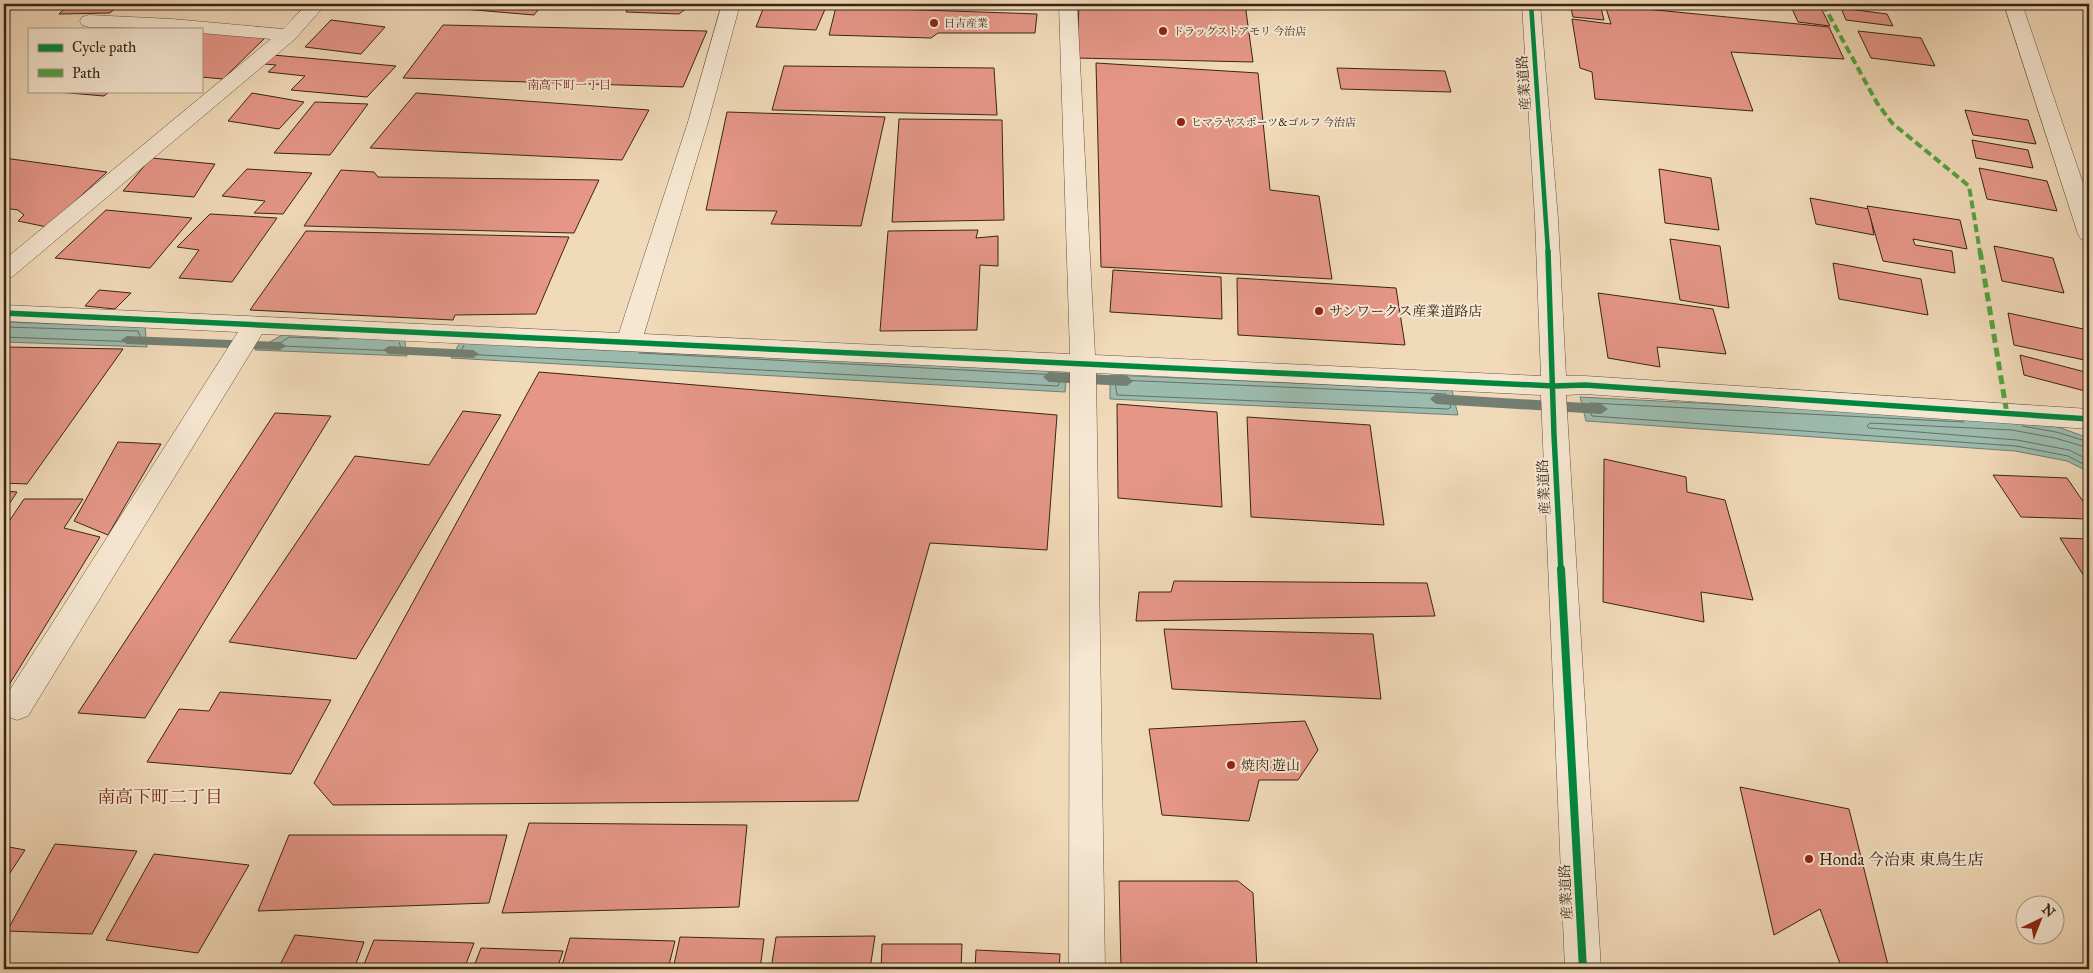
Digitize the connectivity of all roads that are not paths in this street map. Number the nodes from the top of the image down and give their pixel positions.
1 (317, 4) edge
2 (731, 4) edge
3 (1068, 4) edge
4 (1531, 4) edge
5 (2013, 4) edge
6 (89, 21) dead end
7 (288, 35) junction
8 (2089, 234) edge
9 (4, 272) edge
10 (4, 313) edge
11 (255, 325) junction
12 (629, 342) junction
13 (1083, 363) junction
14 (1554, 386) junction
15 (2089, 419) edge
16 (17, 706) dead end
17 (1087, 969) edge
18 (1583, 969) edge

1 - 7 street
2 - 12 street
3 - 13 street
4 - 14 street, 産業道路
5 - 8 street
6 - 7 street
7 - 9 street
10 - 11 street
11 - 12 street
11 - 16 street
12 - 13 street
13 - 14 street
13 - 17 street
14 - 15 street
14 - 18 street, 産業道路

